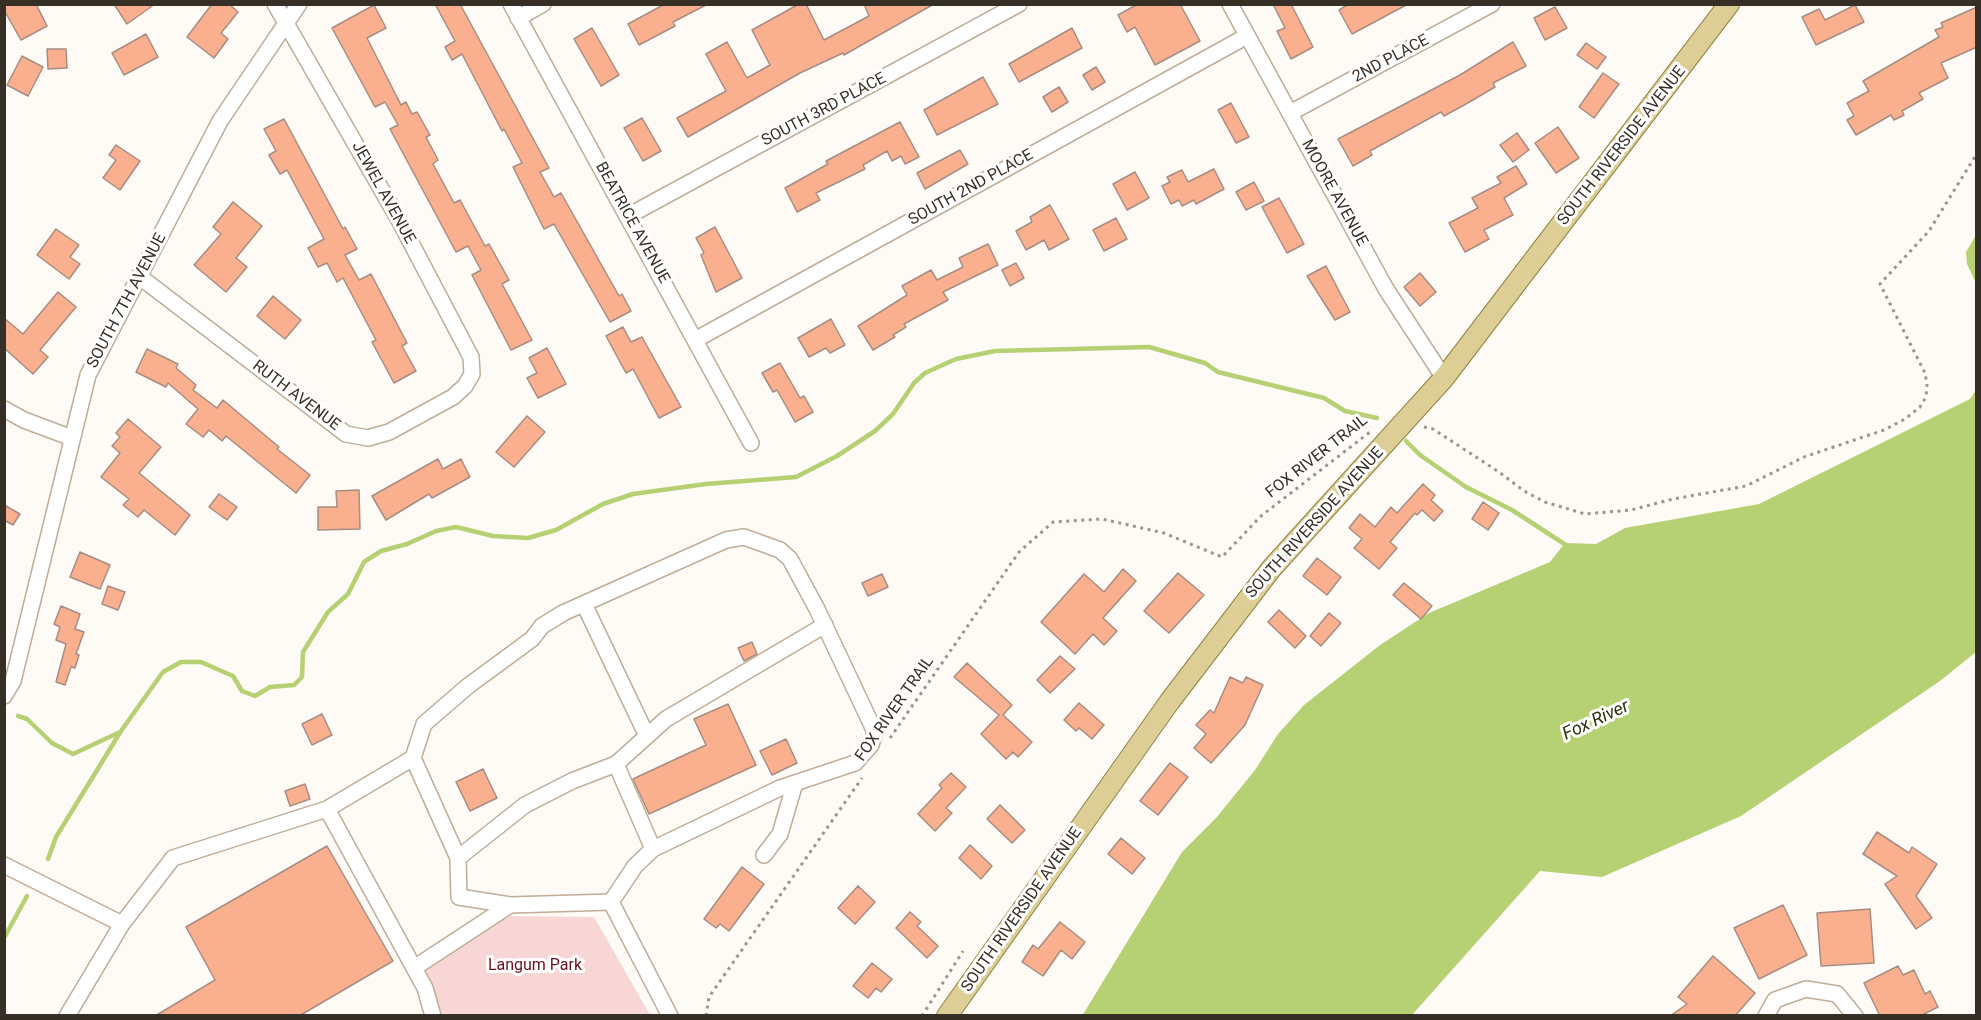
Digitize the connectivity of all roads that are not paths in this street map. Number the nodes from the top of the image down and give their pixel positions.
1 (275, 4) edge
2 (299, 4) edge
3 (543, 4) edge
4 (1019, 4) edge
5 (1230, 4) edge
6 (1492, 4) edge
7 (1729, 4) edge
8 (514, 11) edge
9 (285, 24) junction
10 (1247, 36) junction
11 (1290, 113) junction
12 (628, 216) junction
13 (140, 277) junction
14 (695, 340) junction
15 (1444, 378) junction
16 (465, 386) joint
17 (4, 409) edge
18 (72, 438) junction
19 (751, 443) dead end
20 (584, 604) junction
21 (825, 625) junction
22 (4, 696) edge
23 (646, 736) junction
24 (412, 758) junction
25 (616, 764) junction
26 (795, 783) junction
27 (327, 809) junction
28 (653, 849) junction
29 (764, 855) dead end
30 (458, 858) junction
31 (9, 868) edge
32 (610, 902) junction
33 (510, 904) junction
34 (122, 924) junction
35 (414, 968) junction
36 (67, 1016) edge
37 (433, 1016) edge
38 (670, 1016) edge
39 (947, 1016) edge
40 (1766, 1016) edge
41 (1855, 1016) edge

1 - 9 street, JEWEL AVENUE
2 - 9 street, SOUTH 7TH AVENUE
3 - 8 street
4 - 12 street, SOUTH 3RD PLACE
5 - 10 street, MOORE AVENUE
6 - 11 street, 2ND PLACE
7 - 15 main road, SOUTH RIVERSIDE AVENUE
8 - 12 street, BEATRICE AVENUE
9 - 13 street, SOUTH 7TH AVENUE
9 - 16 street, JEWEL AVENUE
10 - 11 street, MOORE AVENUE
10 - 14 street, SOUTH 2ND PLACE
11 - 15 street, MOORE AVENUE
12 - 14 street, BEATRICE AVENUE
13 - 16 street, RUTH AVENUE
13 - 18 street, SOUTH 7TH AVENUE
14 - 19 street, BEATRICE AVENUE
15 - 39 main road, SOUTH RIVERSIDE AVENUE
17 - 18 street
18 - 22 street, SOUTH 7TH AVENUE
20 - 21 street
20 - 23 street
20 - 24 street
21 - 23 street
21 - 26 street
23 - 25 street
24 - 27 street
24 - 30 street
25 - 28 street
25 - 30 street
26 - 28 street
26 - 29 street
27 - 34 street
27 - 35 street
28 - 32 street
30 - 33 street
31 - 34 street
32 - 33 street
32 - 38 street
33 - 35 street
34 - 36 street
35 - 37 street
40 - 41 street

